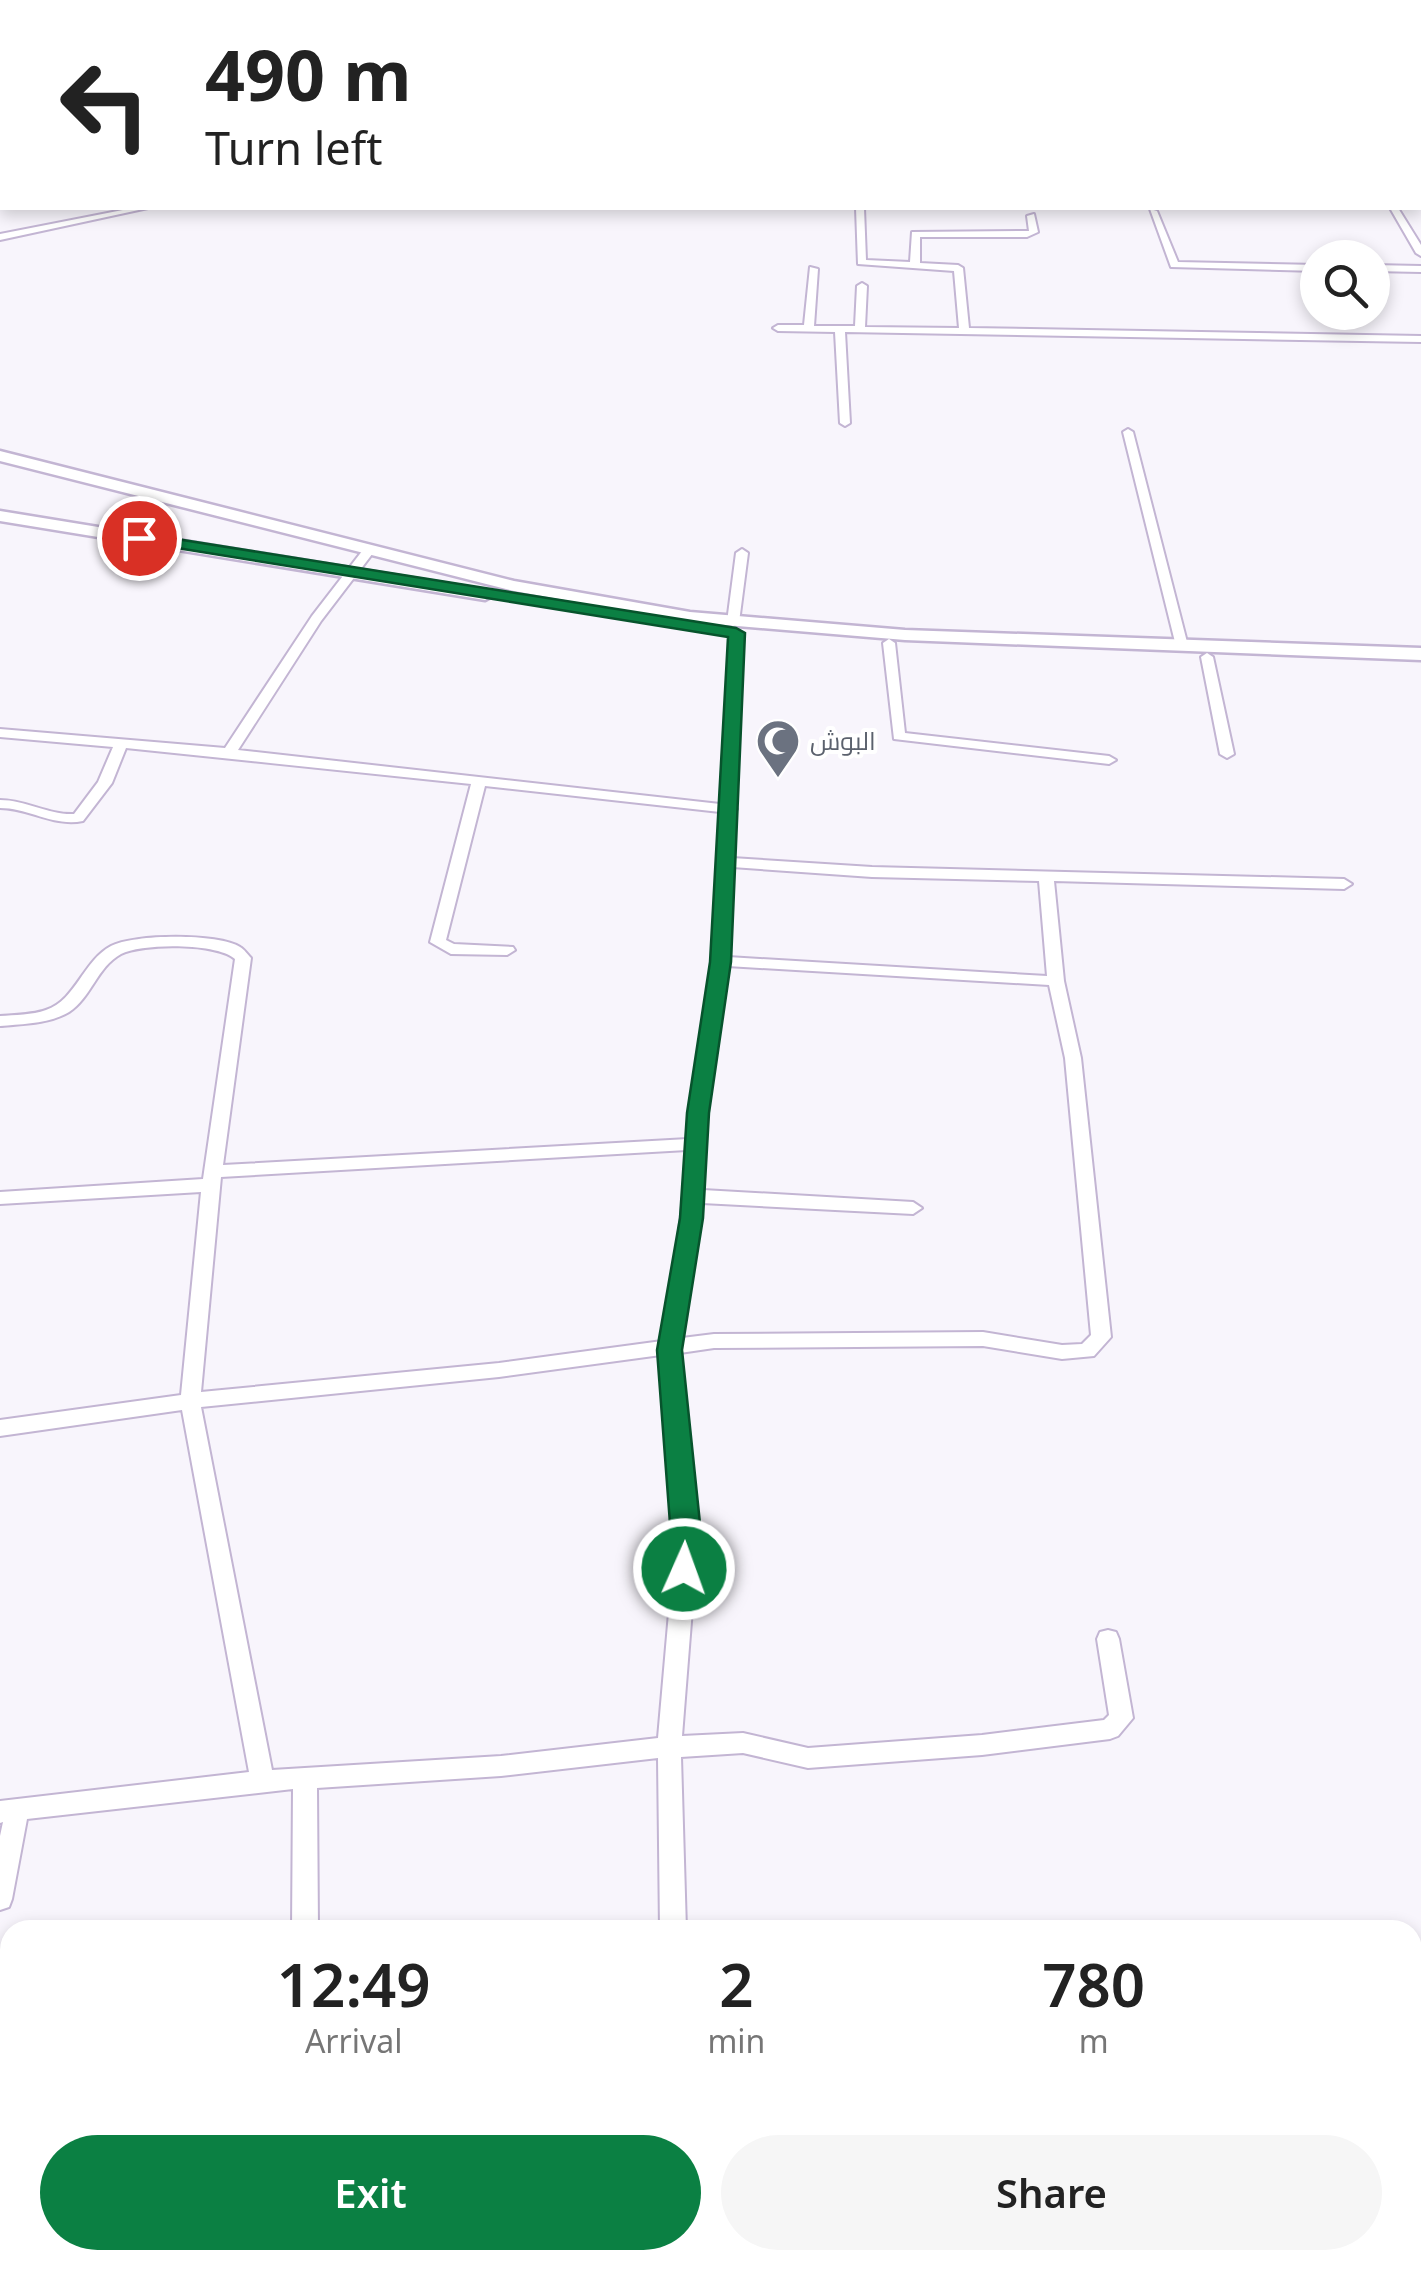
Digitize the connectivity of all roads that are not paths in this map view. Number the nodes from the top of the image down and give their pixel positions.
1 (134, 210) edge
2 (860, 210) edge
3 (1395, 210) edge
4 (1153, 211) dead end
5 (1030, 216) dead end
6 (0, 237) edge
7 (1421, 252) edge
8 (915, 264) junction
9 (1300, 268) edge
10 (1390, 268) edge
11 (814, 269) dead end
12 (1421, 269) edge
13 (862, 286) dead end
14 (778, 328) dead end
15 (809, 329) junction
16 (840, 330) junction
17 (860, 330) junction
18 (964, 332) junction
19 (1421, 339) edge
20 (845, 424) dead end
21 (1128, 432) dead end
22 (0, 456) edge
23 (0, 516) edge
24 (370, 549) junction
25 (742, 553) dead end
26 (352, 572) junction
27 (509, 592) junction
28 (735, 628) junction
29 (888, 644) junction
30 (1182, 646) junction
31 (1421, 654) edge
32 (1207, 658) junction
33 (1421, 666) edge
34 (0, 733) edge
35 (121, 744) junction
36 (228, 752) junction
37 (1227, 754) dead end
38 (1109, 760) dead end
39 (479, 780) junction
40 (0, 804) edge
41 (730, 809) junction
42 (728, 862) junction
43 (1046, 878) junction
44 (1344, 884) dead end
45 (507, 950) dead end
46 (720, 962) junction
47 (1056, 981) junction
48 (0, 1021) edge
49 (695, 1144) junction
50 (212, 1178) junction
51 (691, 1196) junction
52 (0, 1198) edge
53 (913, 1208) dead end
54 (670, 1350) junction
55 (190, 1401) junction
56 (0, 1428) edge
57 (1108, 1639) dead end
58 (669, 1747) junction
59 (306, 1779) junction
60 (262, 1781) junction
61 (9, 1811) edge
62 (0, 1899) edge
63 (304, 1920) edge
64 (673, 1920) edge

1 - 6 street
2 - 8 street
3 - 7 street
4 - 9 street
5 - 8 street
8 - 18 street
10 - 12 street
11 - 15 street
13 - 17 street
14 - 15 street
15 - 16 street
16 - 17 street
16 - 20 street
17 - 18 street
18 - 19 street
21 - 30 street
22 - 24 street
23 - 26 street
24 - 26 street
24 - 27 street
25 - 28 street
26 - 27 street
26 - 36 street
27 - 28 street
28 - 29 street
28 - 30 street
28 - 41 street
29 - 32 street
29 - 38 street
30 - 31 street
32 - 33 street
32 - 37 street
34 - 35 street
35 - 36 street
35 - 40 street
36 - 39 street
39 - 41 street
39 - 45 street
41 - 42 street
42 - 43 street
42 - 46 street
43 - 44 street
43 - 47 street
46 - 47 street
46 - 49 street
47 - 54 street
48 - 50 street
49 - 50 street
49 - 51 street
50 - 52 street
50 - 55 street
51 - 53 street
51 - 54 street
54 - 55 street
54 - 58 street
55 - 56 street
55 - 60 street
57 - 58 street
58 - 59 street
58 - 64 street
59 - 60 street
59 - 63 street
60 - 61 street
61 - 62 street

